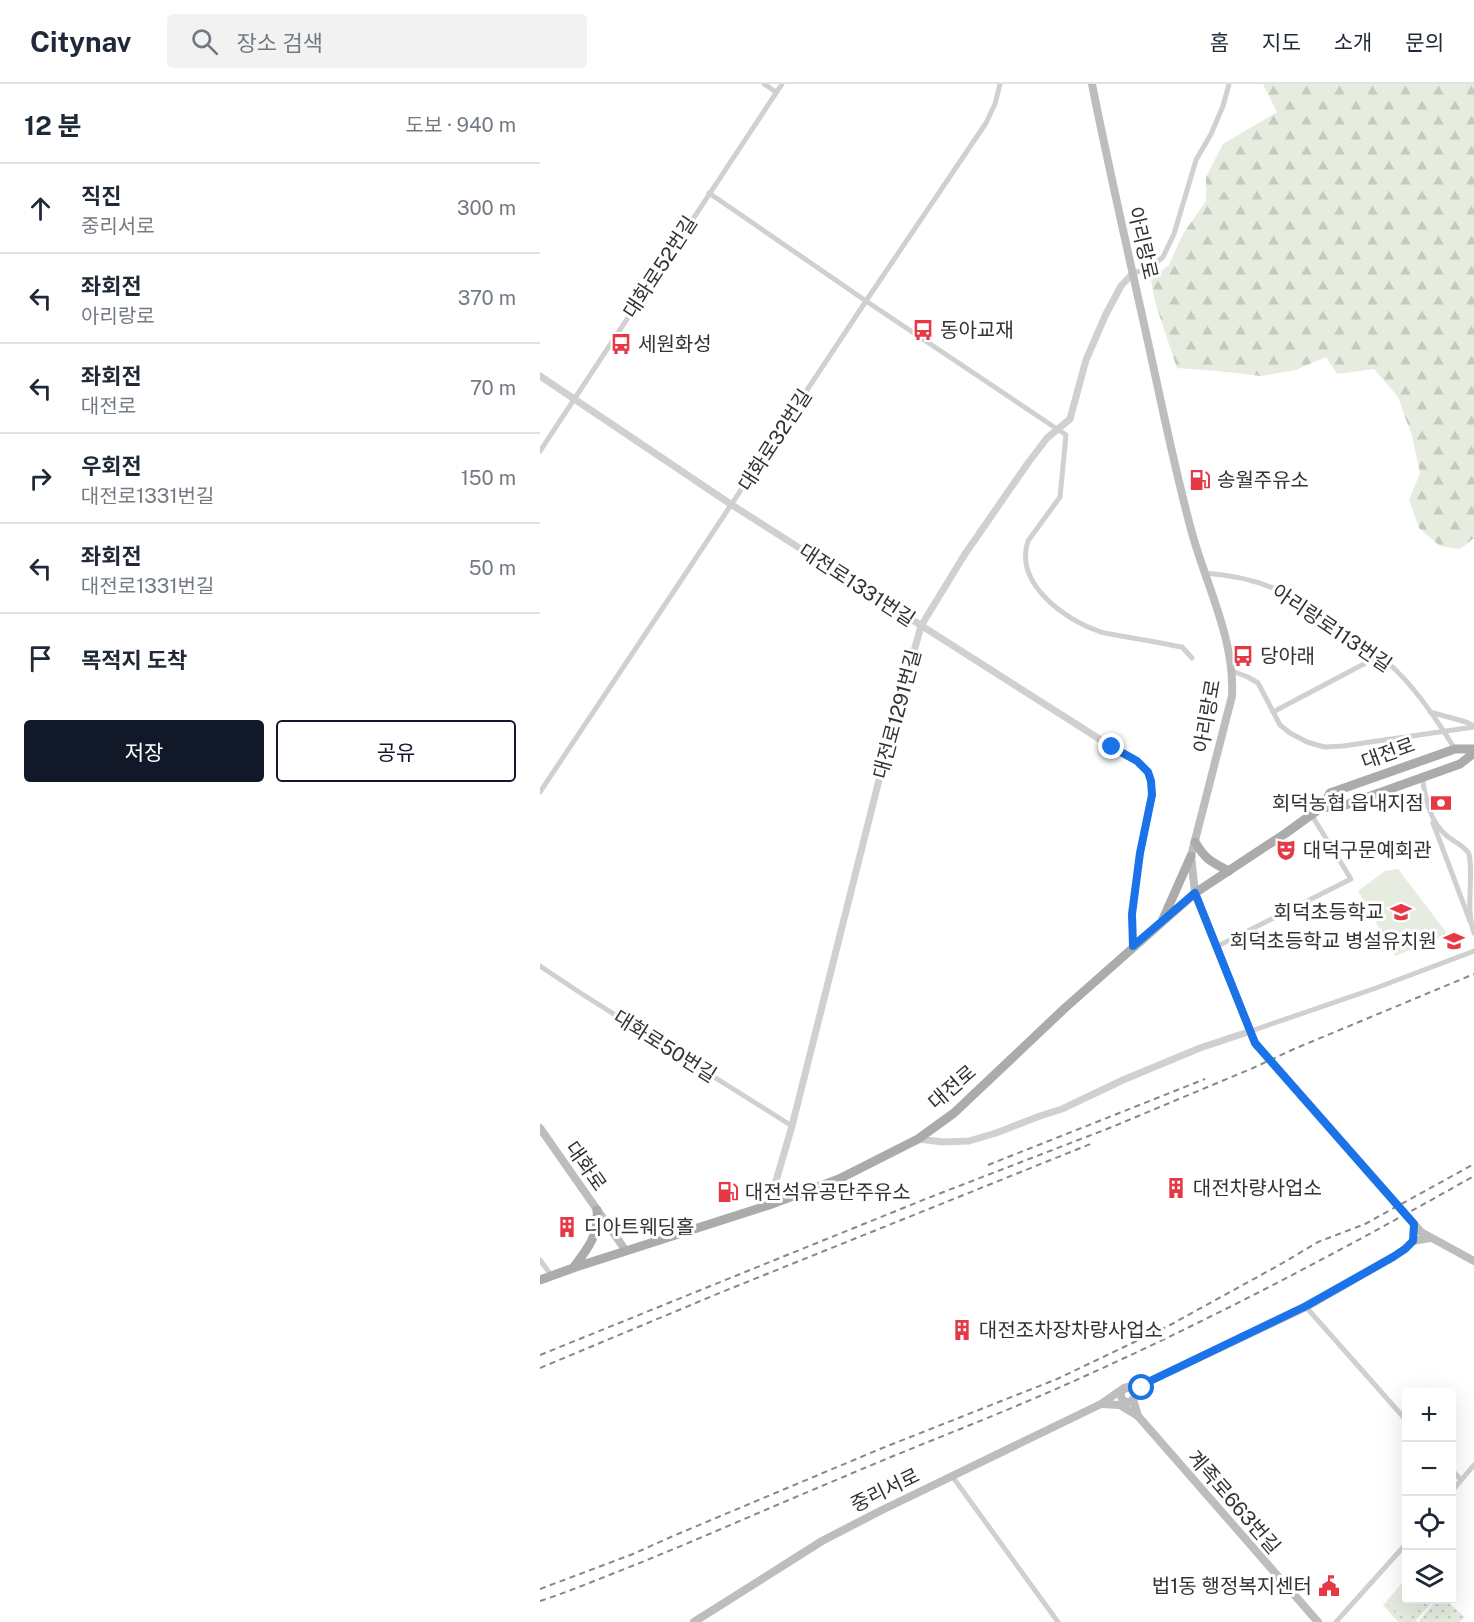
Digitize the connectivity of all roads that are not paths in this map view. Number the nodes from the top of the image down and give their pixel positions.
1 (764, 84) edge
2 (782, 84) edge
3 (1000, 84) edge
4 (1092, 84) edge
5 (1229, 84) edge
6 (776, 92) junction
7 (709, 193) junction
8 (1133, 273) junction
9 (866, 301) junction
10 (540, 376) edge
11 (574, 399) junction
12 (1057, 429) junction
13 (540, 451) edge
14 (732, 505) junction
15 (1205, 573) junction
16 (921, 626) junction
17 (1379, 656) junction
18 (1192, 658) dead end
19 (1232, 671) junction
20 (1273, 712) junction
21 (1430, 712) junction
22 (1474, 727) edge
23 (1444, 731) junction
24 (1455, 749) junction
25 (1474, 749) edge
26 (1474, 753) edge
27 (1422, 777) junction
28 (540, 792) edge
29 (1322, 807) junction
30 (1430, 813) junction
31 (1311, 814) junction
32 (1195, 842) junction
33 (1191, 855) junction
34 (1228, 870) junction
35 (1195, 893) junction
36 (1161, 922) junction
37 (1471, 926) junction
38 (1474, 933) edge
39 (1133, 946) junction
40 (1216, 947) junction
41 (1474, 951) edge
42 (540, 966) edge
43 (1251, 1031) junction
44 (792, 1126) junction
45 (540, 1128) edge
46 (918, 1138) junction
47 (770, 1205) junction
48 (597, 1210) junction
49 (1414, 1224) junction
50 (1430, 1238) junction
51 (1413, 1241) junction
52 (626, 1251) junction
53 (540, 1260) edge
54 (1474, 1261) edge
55 (573, 1268) junction
56 (552, 1276) junction
57 (540, 1280) edge
58 (1306, 1306) junction
59 (1146, 1384) junction
60 (1124, 1389) junction
61 (1129, 1399) junction
62 (1104, 1404) junction
63 (1136, 1414) junction
64 (1402, 1414) edge
65 (1474, 1465) edge
66 (1456, 1474) edge
67 (952, 1476) junction
68 (1461, 1480) junction
69 (1456, 1486) edge
70 (1402, 1549) edge
71 (694, 1622) edge
72 (1058, 1622) edge
73 (1318, 1622) edge
74 (1336, 1622) edge

1 - 6 street
2 - 6 street, 대화로52번길
3 - 9 street, 대화로32번길
4 - 8 main road, 아리랑로
5 - 8 street
6 - 7 street, 대화로52번길
7 - 9 street
7 - 11 street, 대화로52번길
8 - 12 street, 대전로1291번길
8 - 15 main road, 아리랑로
9 - 12 street
9 - 14 street, 대화로32번길
10 - 11 street, 대전로1331번길
11 - 13 street, 대화로52번길
11 - 14 street, 대전로1331번길
12 - 16 street, 대전로1291번길
12 - 18 street
14 - 16 street, 대전로1331번길
14 - 28 street, 대화로32번길
15 - 17 street, 아리랑로113번길
15 - 19 main road, 아리랑로
16 - 39 street, 대전로1331번길
16 - 44 street, 대전로1291번길
17 - 20 street
17 - 21 street, 아리랑로113번길
19 - 20 street
19 - 32 main road, 아리랑로
20 - 23 street
21 - 22 street
21 - 23 street, 아리랑로113번길
22 - 23 street
23 - 24 street, 아리랑로113번길
24 - 25 main road, 대전로
24 - 29 main road, 대전로
26 - 27 main road, 대전로
27 - 29 main road, 대전로
27 - 30 street
29 - 31 main road, 대전로
30 - 37 street
30 - 37 street
31 - 34 main road, 대전로
31 - 40 street
32 - 33 main road, 아리랑로
32 - 34 main road
33 - 35 main road, 아리랑로
33 - 36 main road
34 - 35 main road, 대전로
35 - 36 main road, 대전로
35 - 40 main road, 아리랑로
36 - 39 main road, 대전로
37 - 38 street
39 - 46 main road, 대전로
40 - 43 main road, 아리랑로
41 - 43 street
42 - 44 street, 대화로50번길
43 - 46 street
43 - 49 main road, 아리랑로
44 - 47 street, 대전로1291번길
45 - 48 main road, 대화로
46 - 47 main road, 대전로
47 - 52 main road, 대전로
48 - 52 main road, 대화로
48 - 55 main road
49 - 50 main road, 아리랑로
49 - 51 main road
50 - 51 main road
50 - 54 main road, 아리랑로
51 - 58 main road
52 - 55 main road, 대전로
53 - 56 street
55 - 56 main road, 대전로
56 - 57 main road, 대전로
58 - 59 main road
58 - 64 street
59 - 60 main road
59 - 61 main road
59 - 63 main road
60 - 61 main road
60 - 62 main road
61 - 62 main road
61 - 63 main road, 계족로663번길
62 - 63 main road
62 - 67 main road, 중리서로
63 - 73 main road, 계족로663번길
65 - 68 street
66 - 68 street
67 - 71 main road, 중리서로
67 - 72 street
68 - 69 street
70 - 74 street

